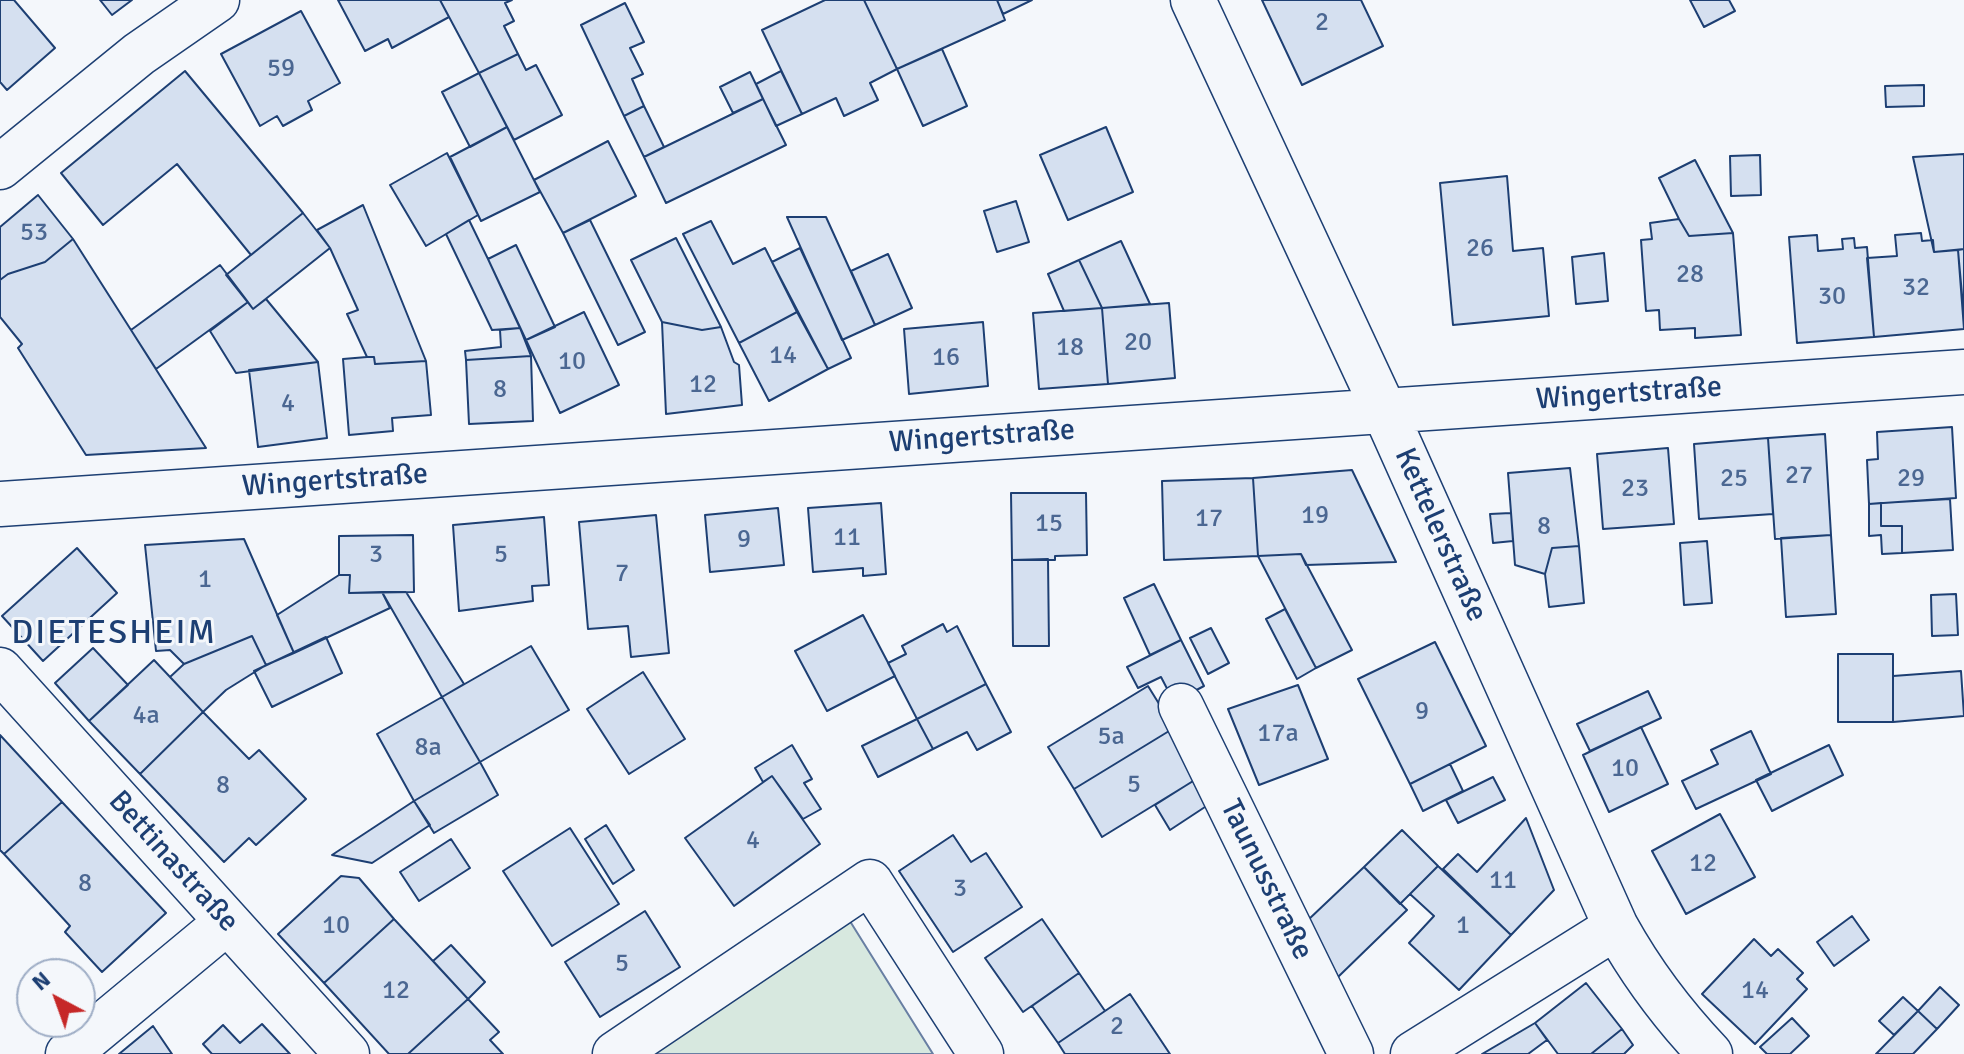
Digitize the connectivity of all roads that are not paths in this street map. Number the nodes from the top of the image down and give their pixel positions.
1 (217, 0) edge
2 (1193, 0) edge
3 (0, 167) edge
4 (1964, 372) edge
5 (1384, 410) junction
6 (0, 504) edge
7 (0, 670) edge
8 (1181, 706) dead end
9 (227, 922) junction
10 (1616, 927) junction
11 (68, 1054) edge
12 (347, 1054) edge
13 (615, 1054) edge
14 (981, 1054) edge
15 (1351, 1054) edge
16 (1413, 1054) edge
17 (1710, 1054) edge

1 - 3 street
2 - 5 street, Kettelerstraße
4 - 5 street, Wingertstraße
5 - 6 street, Wingertstraße
5 - 10 street, Kettelerstraße
7 - 9 street, Bettinastraße
8 - 15 street, Taunusstraße
9 - 11 street
9 - 12 street, Bettinastraße
10 - 16 street
10 - 17 street, Kettelerstraße
13 - 14 street

